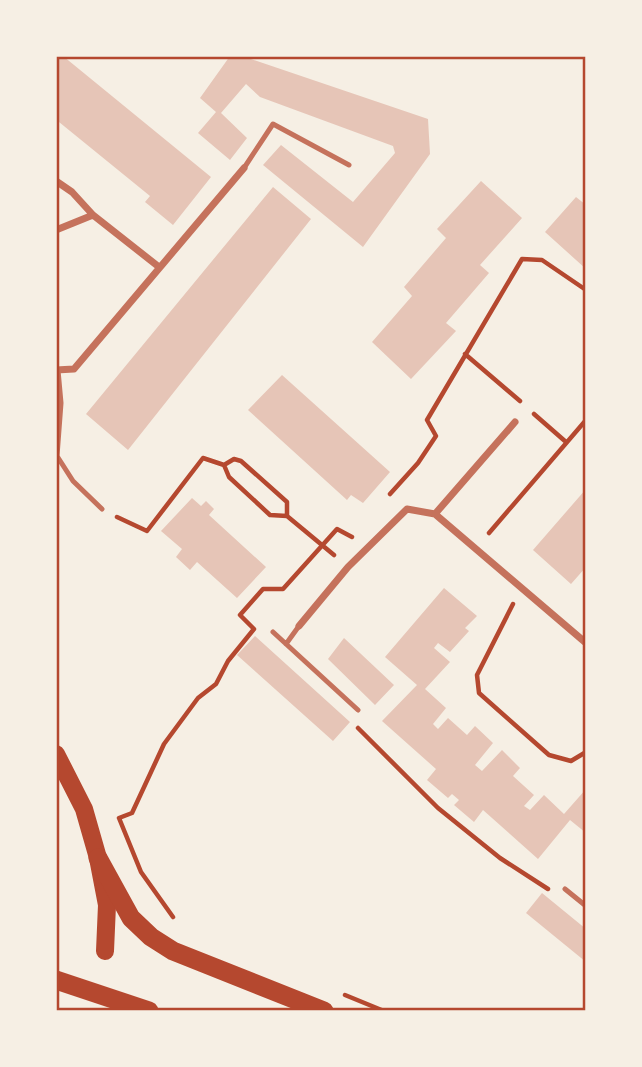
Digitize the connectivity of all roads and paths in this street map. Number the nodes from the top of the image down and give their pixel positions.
1 (349, 165) dead end
2 (244, 168) joint
3 (56, 181) edge
4 (93, 215) junction
5 (56, 230) edge
6 (159, 267) junction
7 (586, 290) edge
8 (465, 354) junction
9 (57, 370) edge
10 (586, 419) edge
11 (515, 422) dead end
12 (566, 442) junction
13 (224, 466) junction
14 (384, 500) dead end
15 (102, 509) joint
16 (435, 514) junction
17 (287, 516) junction
18 (360, 528) dead end
19 (324, 547) junction
20 (476, 547) junction
21 (348, 566) junction
22 (522, 588) junction
23 (299, 626) joint
24 (273, 632) dead end
25 (586, 643) edge
26 (286, 644) junction
27 (358, 710) joint
28 (586, 752) edge
29 (56, 754) edge
30 (98, 858) junction
31 (565, 889) joint
32 (586, 906) edge
33 (181, 925) dead end
34 (105, 951) dead end
35 (56, 980) edge
36 (340, 993) dead end
37 (149, 1011) edge
38 (324, 1011) edge
39 (384, 1011) edge

1 - 2 lane
2 - 6 street
3 - 4 street
4 - 5 street
4 - 6 street
6 - 9 street
7 - 8 path
8 - 12 path
8 - 14 path
9 - 15 lane
10 - 12 path
11 - 16 street
12 - 20 path
13 - 15 path
13 - 17 path
13 - 17 path
16 - 20 street
16 - 21 street
17 - 19 path
18 - 19 path
19 - 21 path
19 - 33 path
20 - 22 street
21 - 23 street
22 - 25 street
22 - 28 path
23 - 26 lane
24 - 26 lane
26 - 27 lane
27 - 31 path
29 - 30 main road
30 - 34 main road
30 - 38 highway
31 - 32 lane
35 - 37 highway
36 - 39 path

